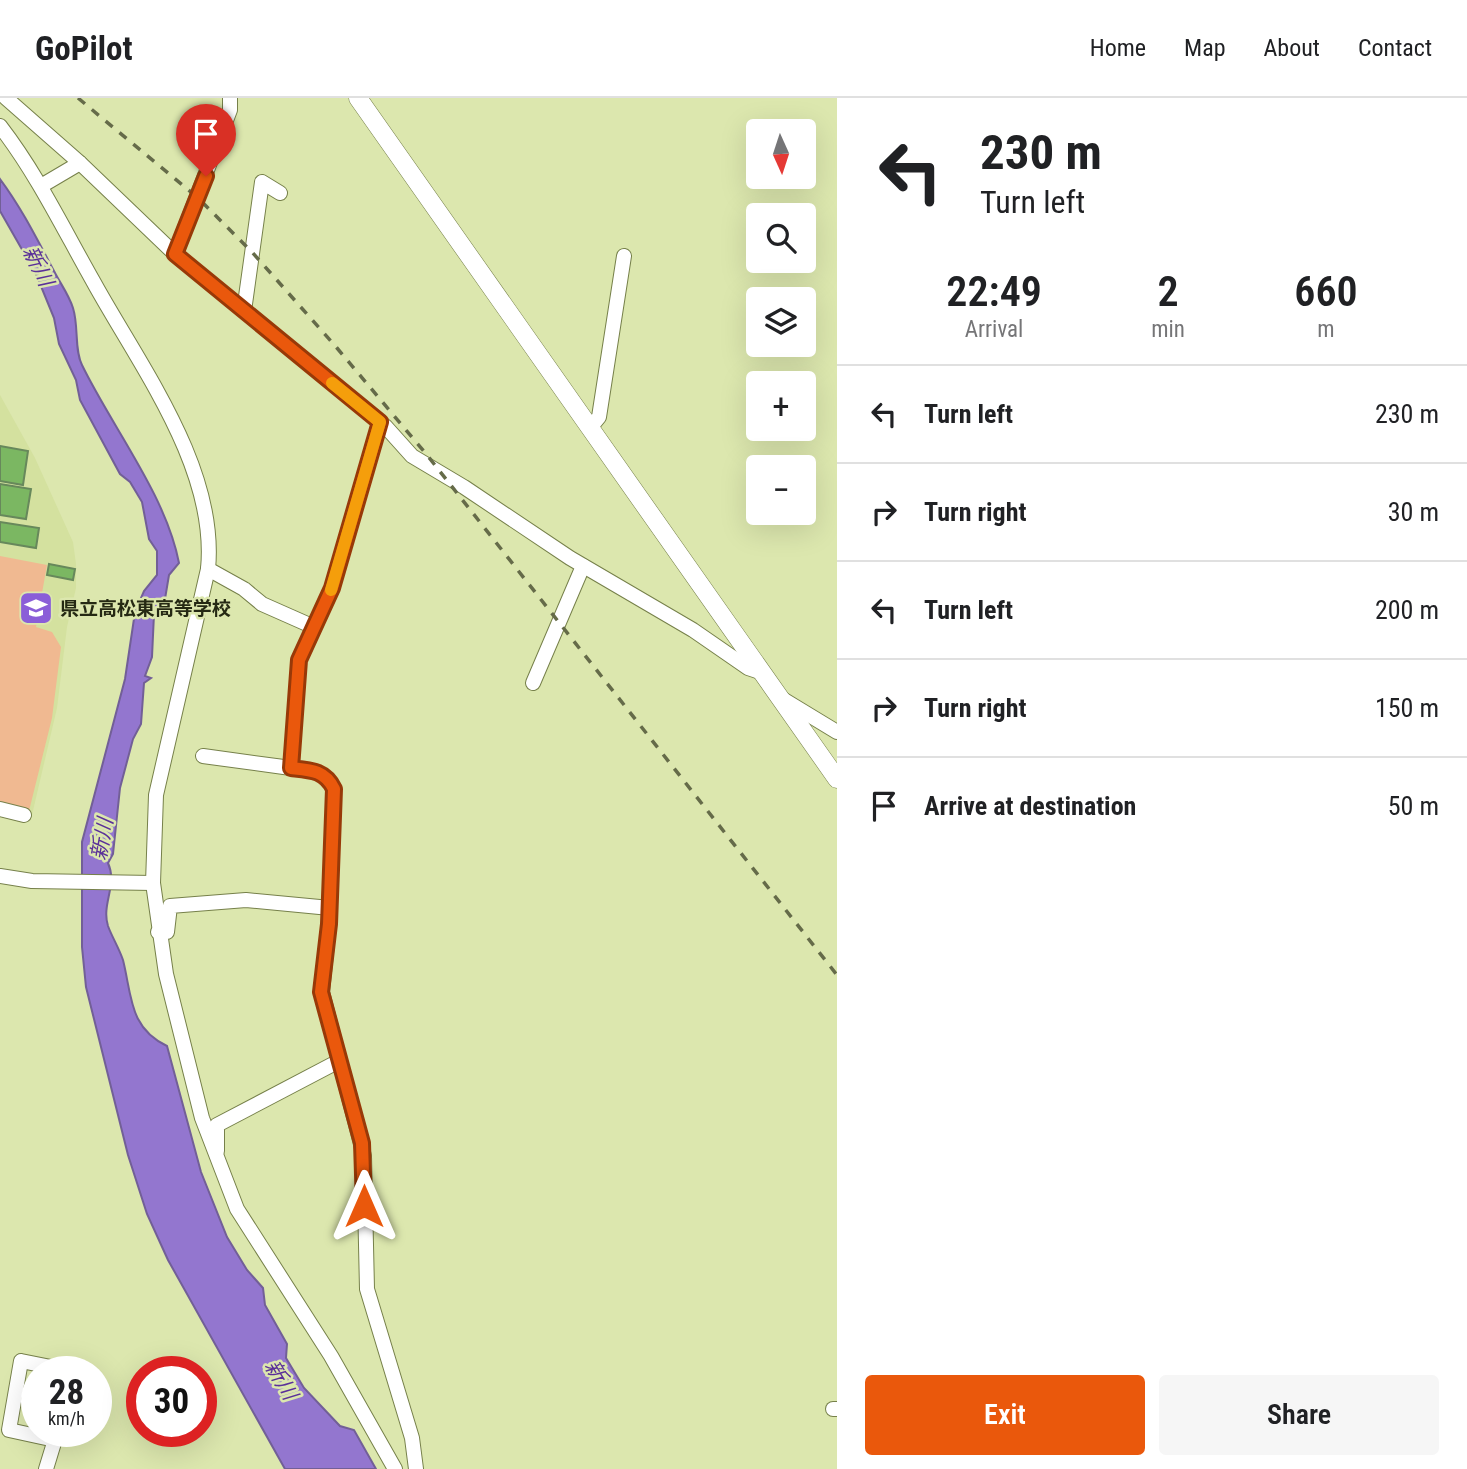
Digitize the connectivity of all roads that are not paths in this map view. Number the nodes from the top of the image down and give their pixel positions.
1 (6, 98) edge
2 (230, 98) edge
3 (358, 98) edge
4 (0, 126) edge
5 (80, 163) junction
6 (41, 186) junction
7 (280, 194) dead end
8 (175, 254) junction
9 (624, 256) dead end
10 (244, 311) junction
11 (380, 422) junction
12 (590, 428) junction
13 (583, 566) junction
14 (208, 569) junction
15 (314, 626) junction
16 (763, 673) junction
17 (533, 683) dead end
18 (780, 697) junction
19 (837, 732) edge
20 (203, 756) dead end
21 (291, 768) junction
22 (837, 779) edge
23 (0, 809) edge
24 (24, 815) dead end
25 (0, 876) edge
26 (153, 883) junction
27 (330, 908) junction
28 (158, 932) junction
29 (339, 1061) junction
30 (217, 1161) junction
31 (21, 1361) edge
32 (21, 1432) edge
33 (53, 1447) edge
34 (46, 1469) edge
35 (395, 1469) edge
36 (416, 1469) edge

1 - 5 street
2 - 8 street
3 - 12 street
4 - 6 street
5 - 6 street
5 - 8 street
6 - 14 street
7 - 10 street
8 - 10 street
9 - 12 street
10 - 11 street
11 - 13 street
11 - 15 street
12 - 16 street
13 - 16 street
13 - 17 street
14 - 15 street
14 - 26 street
15 - 21 street
16 - 18 street
18 - 19 street
18 - 22 street
20 - 21 street
21 - 27 street
23 - 24 street
25 - 26 street
26 - 28 street
27 - 28 street
27 - 29 street
28 - 30 street
29 - 30 street
29 - 36 street
30 - 35 street
31 - 32 street
33 - 34 street

